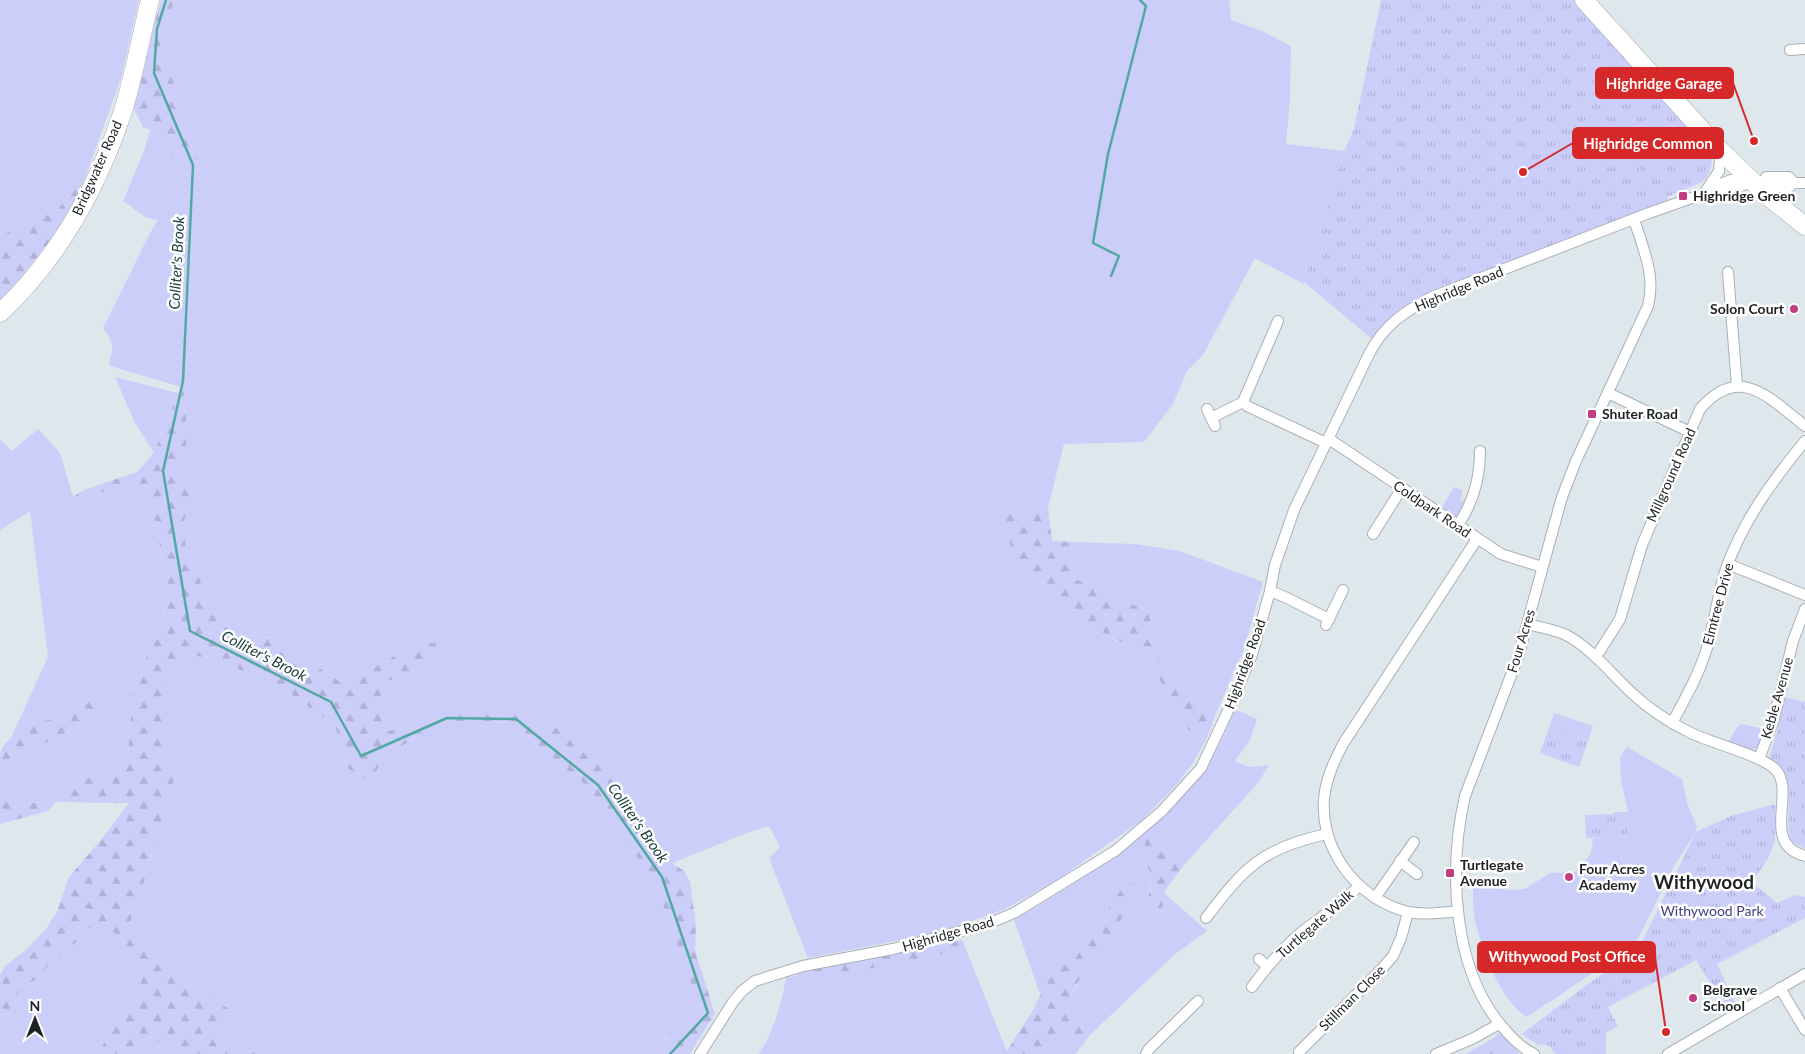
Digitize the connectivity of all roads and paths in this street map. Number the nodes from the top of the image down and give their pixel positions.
1 (150, 0) edge
2 (1584, 0) edge
3 (1805, 49) edge
4 (1790, 50) dead end
5 (1721, 151) junction
6 (1757, 182) junction
7 (1800, 183) edge
8 (1705, 193) junction
9 (1634, 219) junction
10 (1805, 226) edge
11 (1728, 272) dead end
12 (0, 313) edge
13 (1278, 321) dead end
14 (1737, 386) junction
15 (1608, 393) junction
16 (1243, 402) junction
17 (1211, 418) dead end
18 (1805, 426) edge
19 (1690, 432) junction
20 (1327, 441) junction
21 (1805, 441) edge
22 (1480, 451) dead end
23 (1402, 488) junction
24 (1458, 525) junction
25 (1373, 534) dead end
26 (1477, 539) junction
27 (1728, 564) junction
28 (1542, 567) junction
29 (1344, 590) dead end
30 (1270, 591) junction
31 (1805, 595) edge
32 (1805, 609) edge
33 (1528, 624) junction
34 (1596, 657) junction
35 (1672, 723) junction
36 (1759, 759) junction
37 (1327, 834) junction
38 (1414, 842) dead end
39 (1805, 856) edge
40 (1400, 861) junction
41 (1417, 874) dead end
42 (1360, 886) junction
43 (1375, 898) junction
44 (1458, 911) junction
45 (1408, 912) junction
46 (1206, 918) dead end
47 (1259, 959) dead end
48 (1267, 966) junction
49 (1805, 974) edge
50 (1252, 987) dead end
51 (1780, 988) junction
52 (1198, 1001) dead end
53 (1499, 1024) junction
54 (1805, 1030) edge
55 (1299, 1052) dead end
56 (700, 1054) edge
57 (1146, 1054) edge
58 (1436, 1054) edge
59 (1532, 1054) edge
60 (1668, 1054) edge

1 - 12 highway, Bridgwater Road
2 - 5 highway
3 - 4 street
5 - 6 highway
5 - 8 street
6 - 7 street, Highridge Road
6 - 8 street, Highridge Road
6 - 10 highway
8 - 9 street, Highridge Road
9 - 15 street, Four Acres
9 - 20 street, Highridge Road
11 - 14 street
13 - 16 street
14 - 18 street
14 - 19 street, Millground Road
15 - 19 street
15 - 28 street, Four Acres
16 - 17 street
16 - 20 street, Coldpark Road
19 - 34 street, Millground Road
20 - 23 street, Coldpark Road
20 - 30 street, Highridge Road
21 - 27 street, Elmtree Drive
22 - 24 street
23 - 24 street, Coldpark Road
23 - 25 street
24 - 26 street, Coldpark Road
26 - 28 street, Coldpark Road
26 - 37 street
27 - 31 street
27 - 35 street, Elmtree Drive
28 - 33 street, Four Acres
29 - 30 street
30 - 56 street, Highridge Road
32 - 36 street, Keble Avenue
33 - 34 street
33 - 44 street, Four Acres
34 - 35 street
35 - 36 street
36 - 39 street
37 - 42 street
37 - 46 street
38 - 40 street
40 - 41 street
40 - 43 street
42 - 43 street
42 - 48 street, Turtlegate Walk
43 - 45 street
44 - 45 street
44 - 53 street, Four Acres
45 - 55 street, Stillman Close
47 - 48 street
48 - 50 street, Turtlegate Walk
49 - 51 street
51 - 54 street
51 - 60 street
52 - 57 street
53 - 58 street
53 - 59 street, Four Acres

